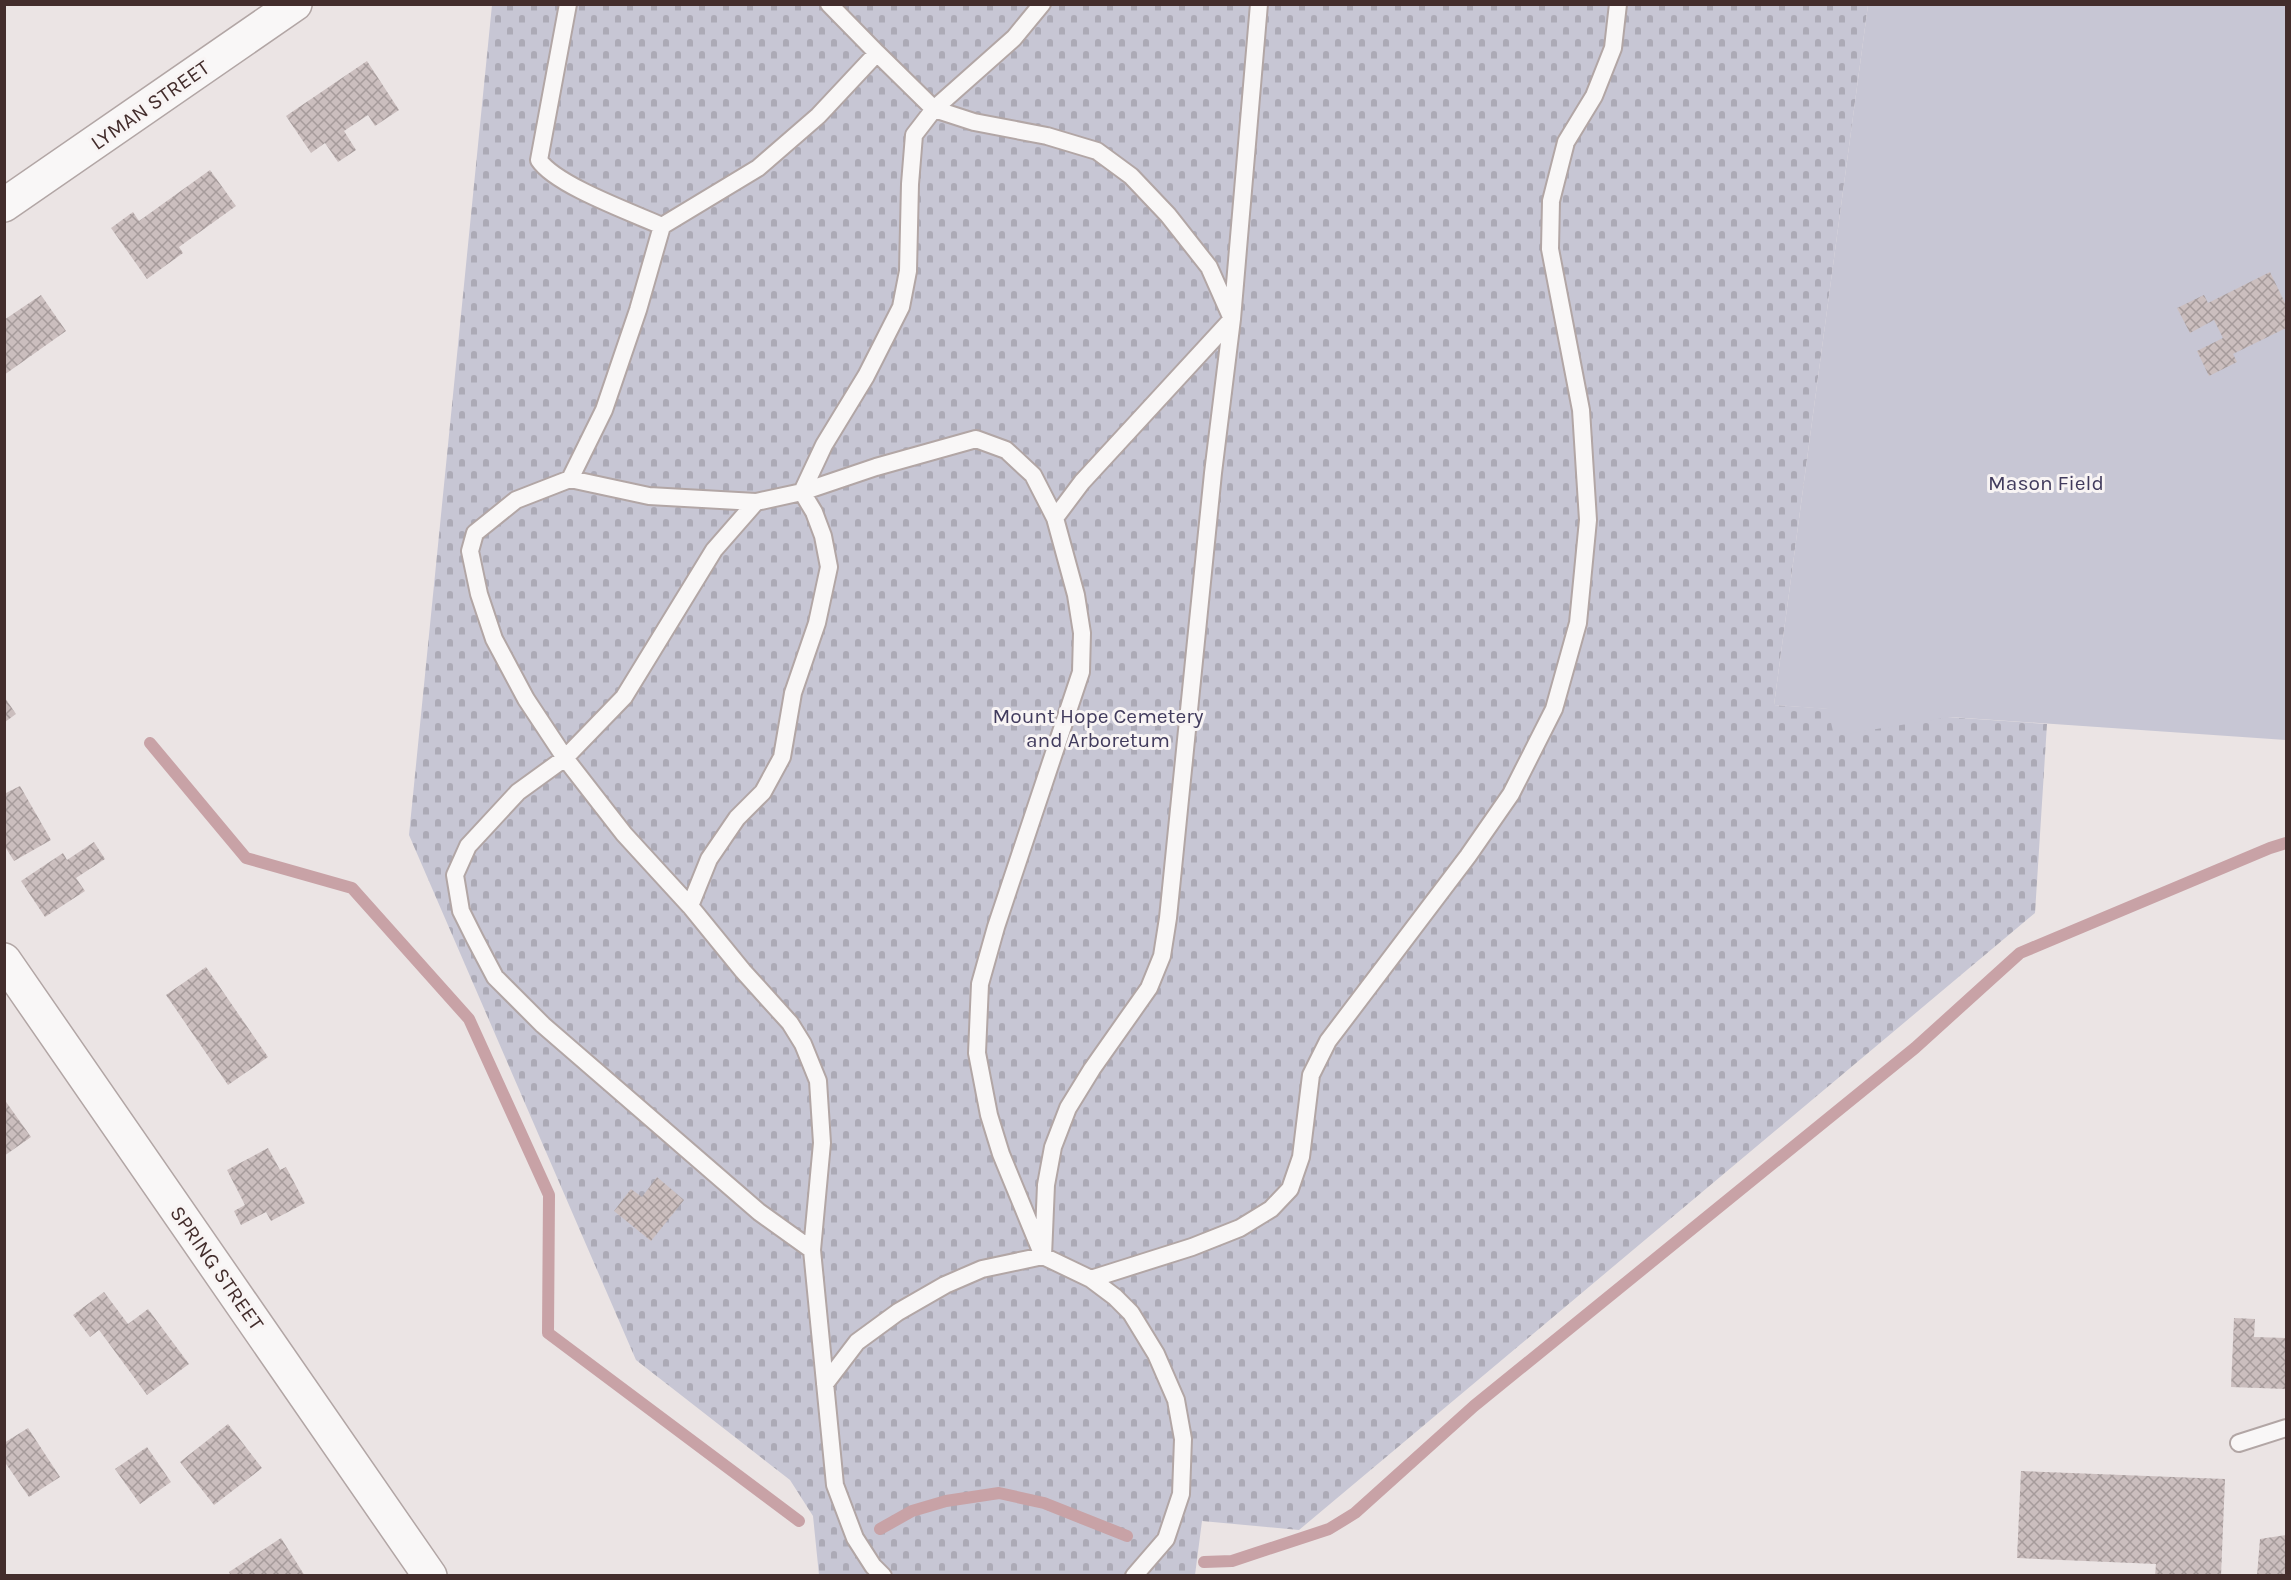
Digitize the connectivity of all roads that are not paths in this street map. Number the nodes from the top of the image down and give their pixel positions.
1 (295, 4) edge
2 (568, 4) edge
3 (829, 4) edge
4 (1042, 4) edge
5 (1259, 4) edge
6 (1618, 4) edge
7 (877, 53) junction
8 (934, 109) junction
9 (4, 205) edge
10 (662, 226) junction
11 (1232, 320) junction
12 (570, 479) junction
13 (802, 492) junction
14 (756, 502) junction
15 (1055, 518) junction
16 (565, 758) junction
17 (690, 906) junction
18 (4, 960) edge
19 (812, 1250) junction
20 (1043, 1256) junction
21 (1091, 1278) junction
22 (825, 1384) junction
23 (2286, 1428) edge
24 (2239, 1443) dead end
25 (430, 1575) edge
26 (883, 1575) edge
27 (1134, 1575) edge

1 - 9 street, LYMAN STREET
2 - 10 lane
3 - 7 lane
4 - 8 lane
5 - 11 lane
6 - 21 lane
7 - 8 lane
7 - 10 lane
8 - 11 lane
8 - 13 lane
10 - 12 lane
11 - 15 lane
11 - 20 lane
12 - 14 lane
12 - 16 lane
13 - 14 lane
13 - 15 lane
13 - 17 lane
14 - 16 lane
15 - 20 lane
16 - 17 lane
16 - 19 lane
17 - 19 lane
18 - 25 street, SPRING STREET
19 - 22 lane
20 - 21 lane
20 - 22 lane
21 - 27 lane
22 - 26 lane
23 - 24 lane

